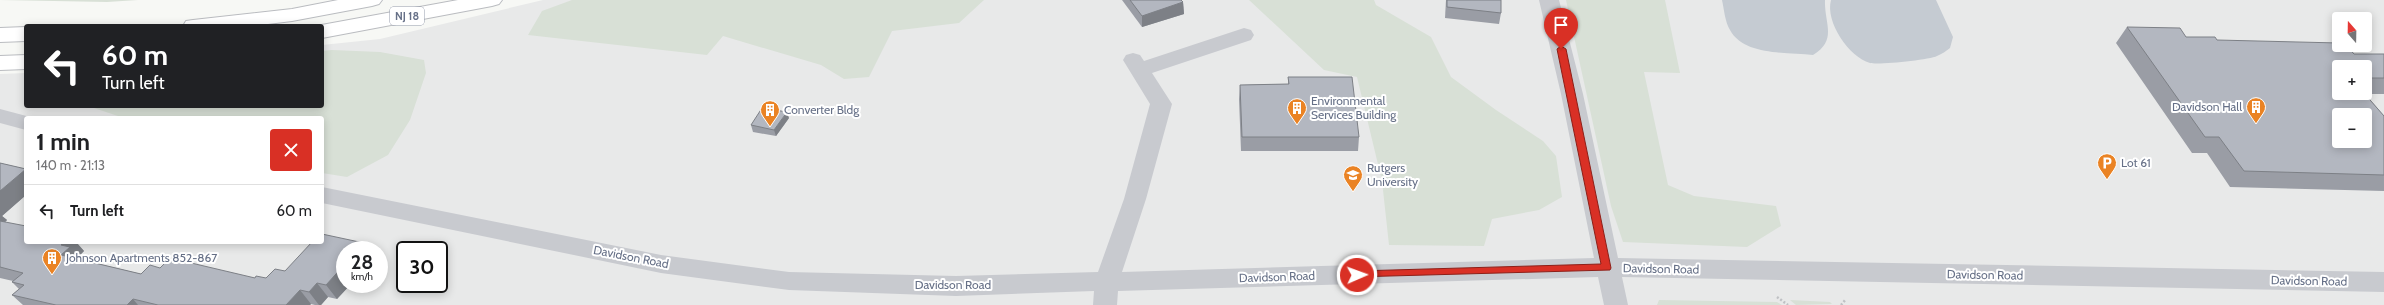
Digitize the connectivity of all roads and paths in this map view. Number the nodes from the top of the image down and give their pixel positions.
1 (372, 0) edge
2 (492, 0) edge
3 (1549, 0) edge
4 (211, 24) edge
5 (324, 31) edge
6 (24, 34) edge
7 (0, 35) edge
8 (1244, 35) dead end
9 (24, 62) edge
10 (0, 63) edge
11 (0, 116) edge
12 (24, 122) edge
13 (324, 195) edge
14 (1606, 268) junction
15 (2384, 282) edge
16 (1106, 293) edge
17 (1777, 297) dead end
18 (1846, 299) dead end
19 (1616, 305) edge
20 (1788, 305) edge
21 (1841, 305) edge

1 - 4 highway
2 - 5 highway, NJ 18
3 - 14 street
6 - 7 highway
8 - 16 street
9 - 10 highway
11 - 12 street
13 - 16 street, Davidson Road
14 - 15 street, Davidson Road
14 - 16 street, Davidson Road
14 - 19 street
17 - 20 path
18 - 21 path

